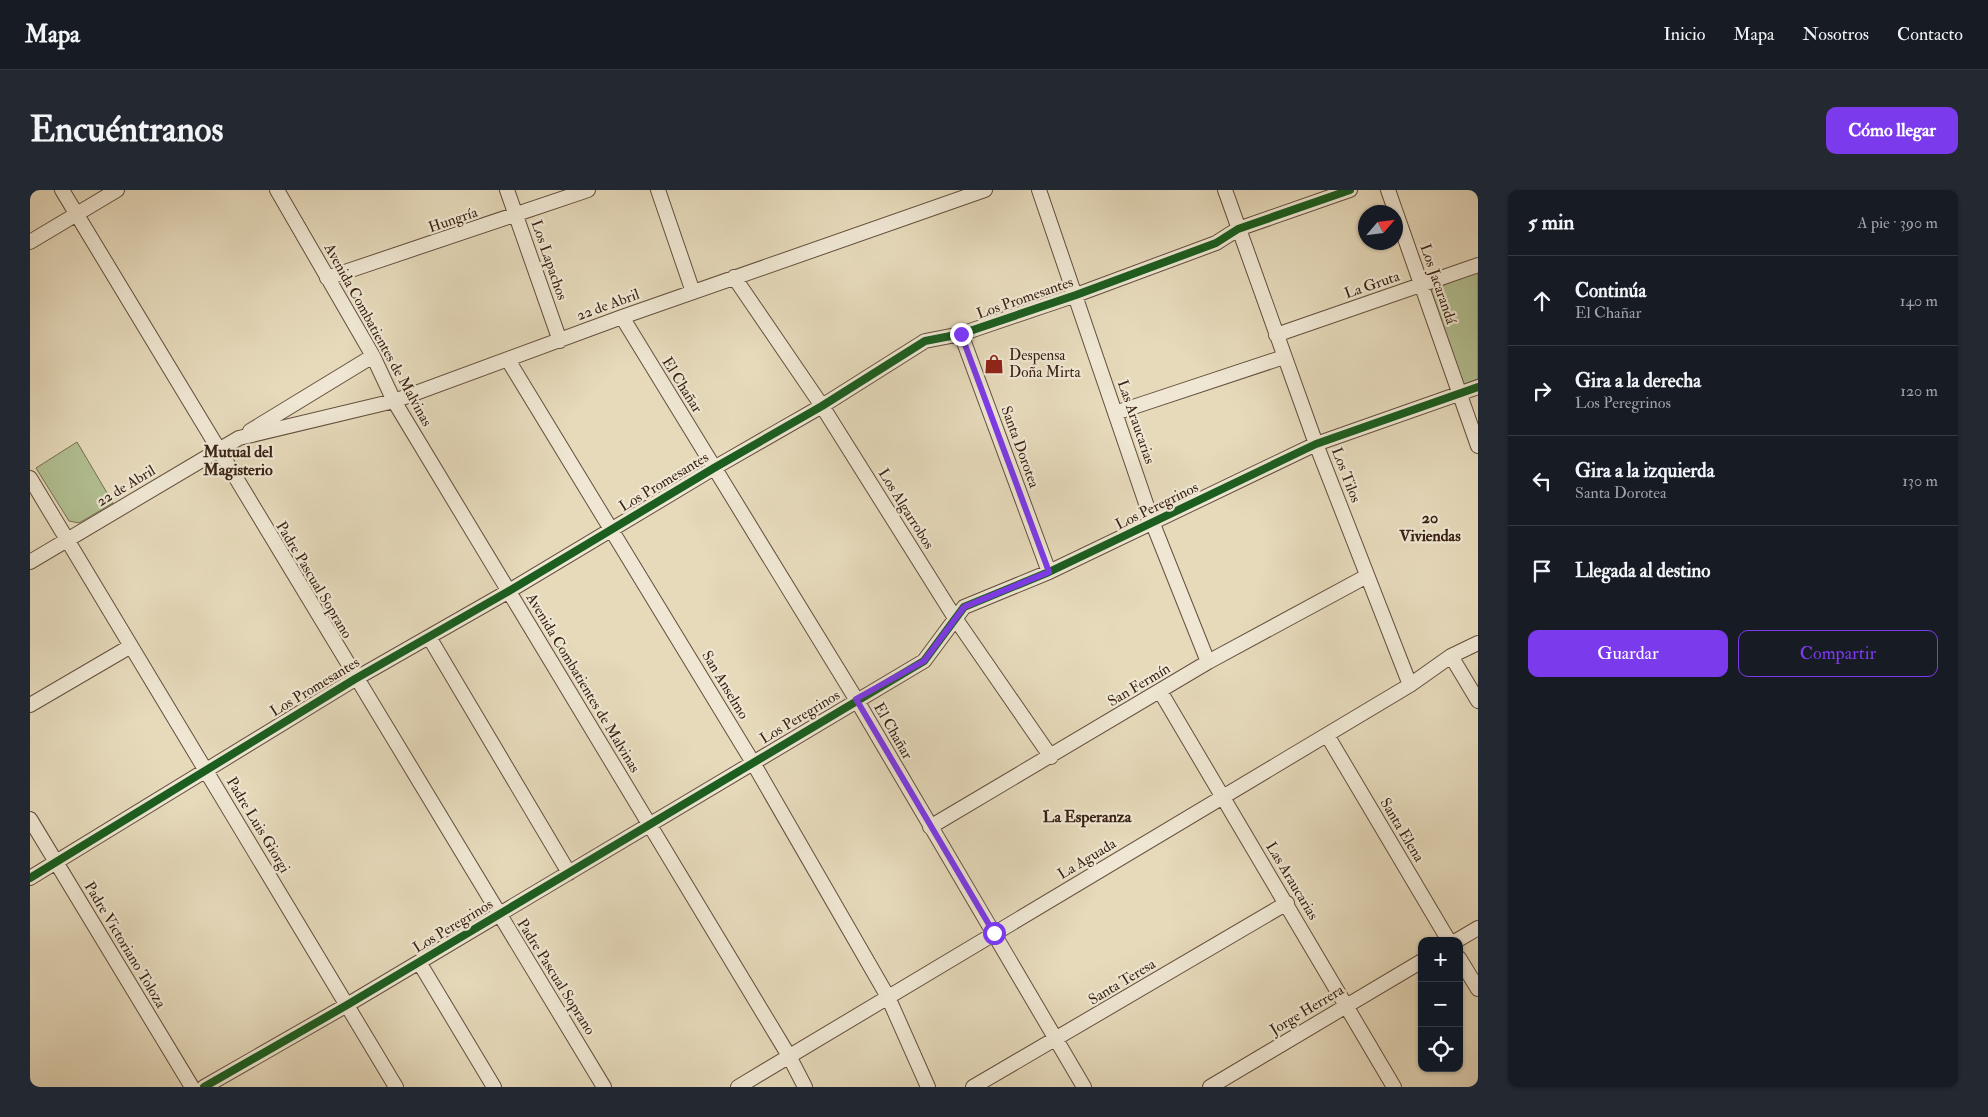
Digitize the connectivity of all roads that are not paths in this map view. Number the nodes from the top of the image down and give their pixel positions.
1 (62, 190) edge
2 (117, 190) edge
3 (277, 190) edge
4 (507, 190) edge
5 (588, 190) edge
6 (658, 190) edge
7 (985, 190) edge
8 (1039, 190) edge
9 (1225, 190) edge
10 (1350, 190) edge
11 (1388, 190) edge
12 (76, 214) junction
13 (516, 215) junction
14 (1238, 229) junction
15 (30, 242) edge
16 (1478, 266) edge
17 (327, 278) junction
18 (734, 278) junction
19 (1422, 286) junction
20 (693, 292) junction
21 (1076, 295) junction
22 (622, 317) junction
23 (961, 334) junction
24 (1276, 335) junction
25 (560, 340) junction
26 (373, 356) junction
27 (1284, 356) junction
28 (508, 360) junction
29 (1478, 387) edge
30 (1460, 394) junction
31 (394, 401) junction
32 (822, 406) junction
33 (1115, 413) junction
34 (239, 438) junction
35 (1316, 444) junction
36 (1478, 446) edge
37 (217, 450) junction
38 (714, 468) junction
39 (30, 478) edge
40 (1153, 524) junction
41 (612, 529) junction
42 (67, 540) junction
43 (30, 562) edge
44 (1049, 572) junction
45 (1368, 576) junction
46 (509, 591) junction
47 (955, 618) junction
48 (429, 638) junction
49 (1478, 643) edge
50 (131, 646) junction
51 (1451, 656) junction
52 (1208, 662) junction
53 (355, 678) junction
54 (1410, 685) junction
55 (1160, 691) junction
56 (856, 699) junction
57 (1478, 701) edge
58 (30, 705) edge
59 (1327, 735) junction
60 (1051, 757) junction
61 (752, 761) junction
62 (205, 769) junction
63 (1223, 797) junction
64 (30, 819) edge
65 (650, 824) junction
66 (930, 827) junction
67 (56, 863) junction
68 (569, 873) junction
69 (30, 878) edge
70 (1287, 903) junction
71 (498, 915) junction
72 (1478, 928) edge
73 (994, 933) junction
74 (1447, 937) edge
75 (1463, 937) edge
76 (418, 962) junction
77 (1418, 963) edge
78 (1463, 965) edge
79 (1478, 989) edge
80 (888, 998) junction
81 (347, 1005) junction
82 (1346, 1005) junction
83 (1056, 1039) junction
84 (789, 1056) junction
85 (192, 1087) edge
86 (204, 1087) edge
87 (396, 1087) edge
88 (494, 1087) edge
89 (604, 1087) edge
90 (738, 1087) edge
91 (806, 1087) edge
92 (928, 1087) edge
93 (973, 1087) edge
94 (1084, 1087) edge
95 (1210, 1087) edge
96 (1394, 1087) edge

1 - 12 street, Padre Pascual Soprano
2 - 12 street
3 - 17 street, Avenida Combatientes de Malvinas
4 - 13 street, Los Lapachos
5 - 13 street, Hungría
6 - 20 street
7 - 18 street, 22 de Abril
8 - 21 street, Las Araucarias
9 - 14 street, Los Tilos
10 - 14 street, Los Promesantes
11 - 19 street, Los Jacarandá
12 - 15 street
12 - 37 street, Padre Pascual Soprano
13 - 17 street, Hungría
13 - 25 street, Los Lapachos
14 - 21 street, Los Promesantes
14 - 24 street, Los Tilos
16 - 19 street, La Gruta
17 - 26 street, Avenida Combatientes de Malvinas
18 - 20 street, 22 de Abril
18 - 32 street, Los Algarrobos
19 - 24 street, La Gruta
19 - 30 street, Los Jacarandá
20 - 22 street, 22 de Abril
21 - 23 street, Los Promesantes
21 - 33 street, Las Araucarias
22 - 25 street, 22 de Abril
22 - 38 street, El Chañar
23 - 32 street, Los Promesantes
23 - 44 street, Santa Dorotea
24 - 27 street, Los Tilos
25 - 28 street, 22 de Abril
26 - 31 street, Avenida Combatientes de Malvinas
26 - 34 street, 22 de Abril
27 - 33 street
27 - 35 street, Los Tilos
28 - 31 street, 22 de Abril
28 - 41 street, San Anselmo
29 - 30 street, Los Peregrinos
30 - 35 street, Los Peregrinos
30 - 36 street, Los Jacarandá
31 - 34 street, 22 de Abril
31 - 46 street, Avenida Combatientes de Malvinas
32 - 38 street, Los Promesantes
32 - 47 street, Los Algarrobos
33 - 40 street, Las Araucarias
34 - 37 street, 22 de Abril
35 - 40 street, Los Peregrinos
35 - 45 street, Los Tilos
37 - 42 street, 22 de Abril
37 - 53 street, Padre Pascual Soprano
38 - 41 street, Los Promesantes
38 - 56 street, El Chañar
39 - 42 street, Padre Luis Giorgi
40 - 44 street, Los Peregrinos
40 - 52 street, Las Araucarias
41 - 46 street, Los Promesantes
41 - 61 street, San Anselmo
42 - 43 street, 22 de Abril
42 - 50 street, Padre Luis Giorgi
44 - 47 street, Los Peregrinos
45 - 52 street, San Fermín
45 - 54 street, Los Tilos
46 - 48 street, Los Promesantes
46 - 65 street, Avenida Combatientes de Malvinas
47 - 56 street, Los Peregrinos
47 - 60 street, Los Algarrobos
48 - 53 street, Los Promesantes
48 - 68 street
49 - 51 street, La Aguada
50 - 58 street
50 - 62 street, Padre Luis Giorgi
51 - 54 street, La Aguada
51 - 57 street
52 - 55 street, San Fermín
53 - 62 street, Los Promesantes
53 - 71 street, Padre Pascual Soprano
54 - 59 street, La Aguada
55 - 60 street, San Fermín
55 - 63 street, Las Araucarias
56 - 61 street, Los Peregrinos
56 - 66 street, El Chañar
59 - 63 street, La Aguada
59 - 74 street, Santa Elena
60 - 66 street, San Fermín
61 - 65 street, Los Peregrinos
61 - 80 street, San Anselmo
62 - 67 street, Los Promesantes
62 - 81 street, Padre Luis Giorgi
63 - 70 street, Las Araucarias
63 - 73 street, La Aguada
64 - 67 street, Padre Victoriano Toloza
65 - 68 street, Los Peregrinos
65 - 84 street, Avenida Combatientes de Malvinas
66 - 73 street, El Chañar
67 - 69 street, Los Promesantes
67 - 85 street, Padre Victoriano Toloza
68 - 71 street, Los Peregrinos
70 - 82 street, Las Araucarias
70 - 83 street, Santa Teresa
71 - 76 street, Los Peregrinos
71 - 89 street, Padre Pascual Soprano
72 - 75 street
73 - 80 street, La Aguada
73 - 83 street, El Chañar
76 - 81 street, Los Peregrinos
76 - 88 street
77 - 82 street, Jorge Herrera
78 - 79 street
80 - 84 street, La Aguada
80 - 92 street, San Anselmo
81 - 86 street, Los Peregrinos
81 - 87 street, Padre Luis Giorgi
82 - 95 street, Jorge Herrera
82 - 96 street, Las Araucarias
83 - 93 street, Santa Teresa
83 - 94 street, El Chañar
84 - 90 street, La Aguada
84 - 91 street, Avenida Combatientes de Malvinas

